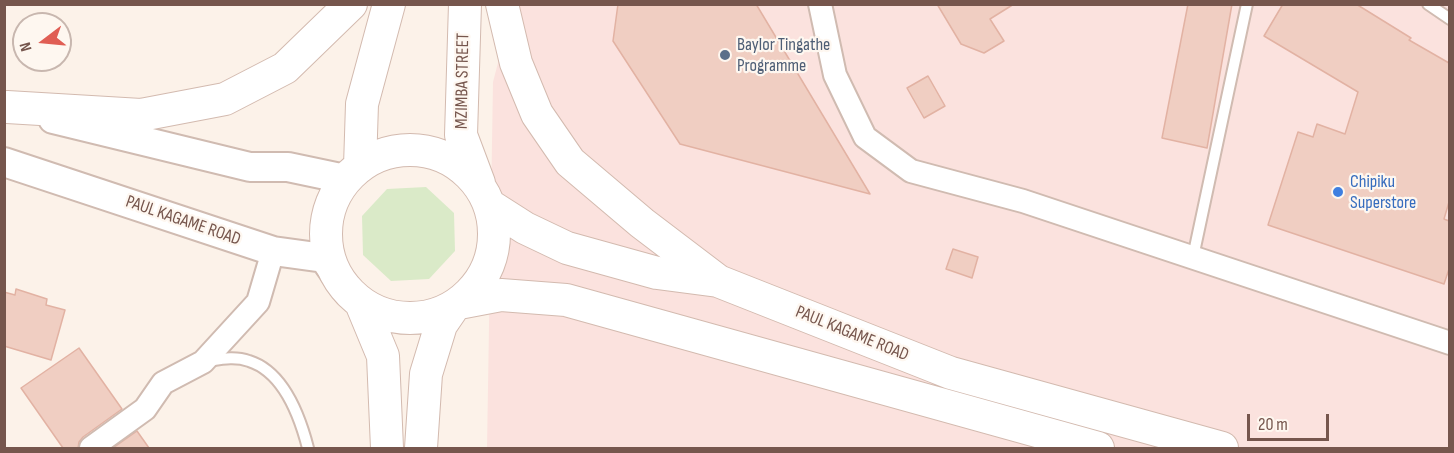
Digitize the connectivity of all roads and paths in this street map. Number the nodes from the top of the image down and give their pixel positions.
1 (351, 4) edge
2 (388, 4) edge
3 (465, 4) edge
4 (502, 4) edge
5 (820, 4) edge
6 (1247, 4) edge
7 (1428, 4) edge
8 (1449, 19) edge
9 (6, 107) edge
10 (4, 162) edge
11 (352, 172) junction
12 (485, 198) junction
13 (273, 251) junction
14 (1193, 257) junction
15 (718, 281) junction
16 (355, 298) junction
17 (457, 304) junction
18 (1449, 343) edge
19 (203, 362) junction
20 (91, 448) edge
21 (308, 448) edge
22 (387, 448) edge
23 (421, 448) edge
24 (1098, 448) edge
25 (1222, 448) edge

1 - 9 main road
2 - 11 main road
3 - 12 main road, MZIMBA STREET
4 - 15 main road
5 - 14 street
6 - 14 lane
7 - 8 lane
9 - 11 street
10 - 13 street, PAUL KAGAME ROAD
11 - 12 main road
11 - 16 main road
12 - 15 main road, PAUL KAGAME ROAD
12 - 17 main road
13 - 16 street, PAUL KAGAME ROAD
13 - 19 street
14 - 18 street
15 - 25 main road, PAUL KAGAME ROAD
16 - 17 main road
16 - 22 main road
17 - 23 main road
17 - 24 main road
19 - 20 street
19 - 21 lane

